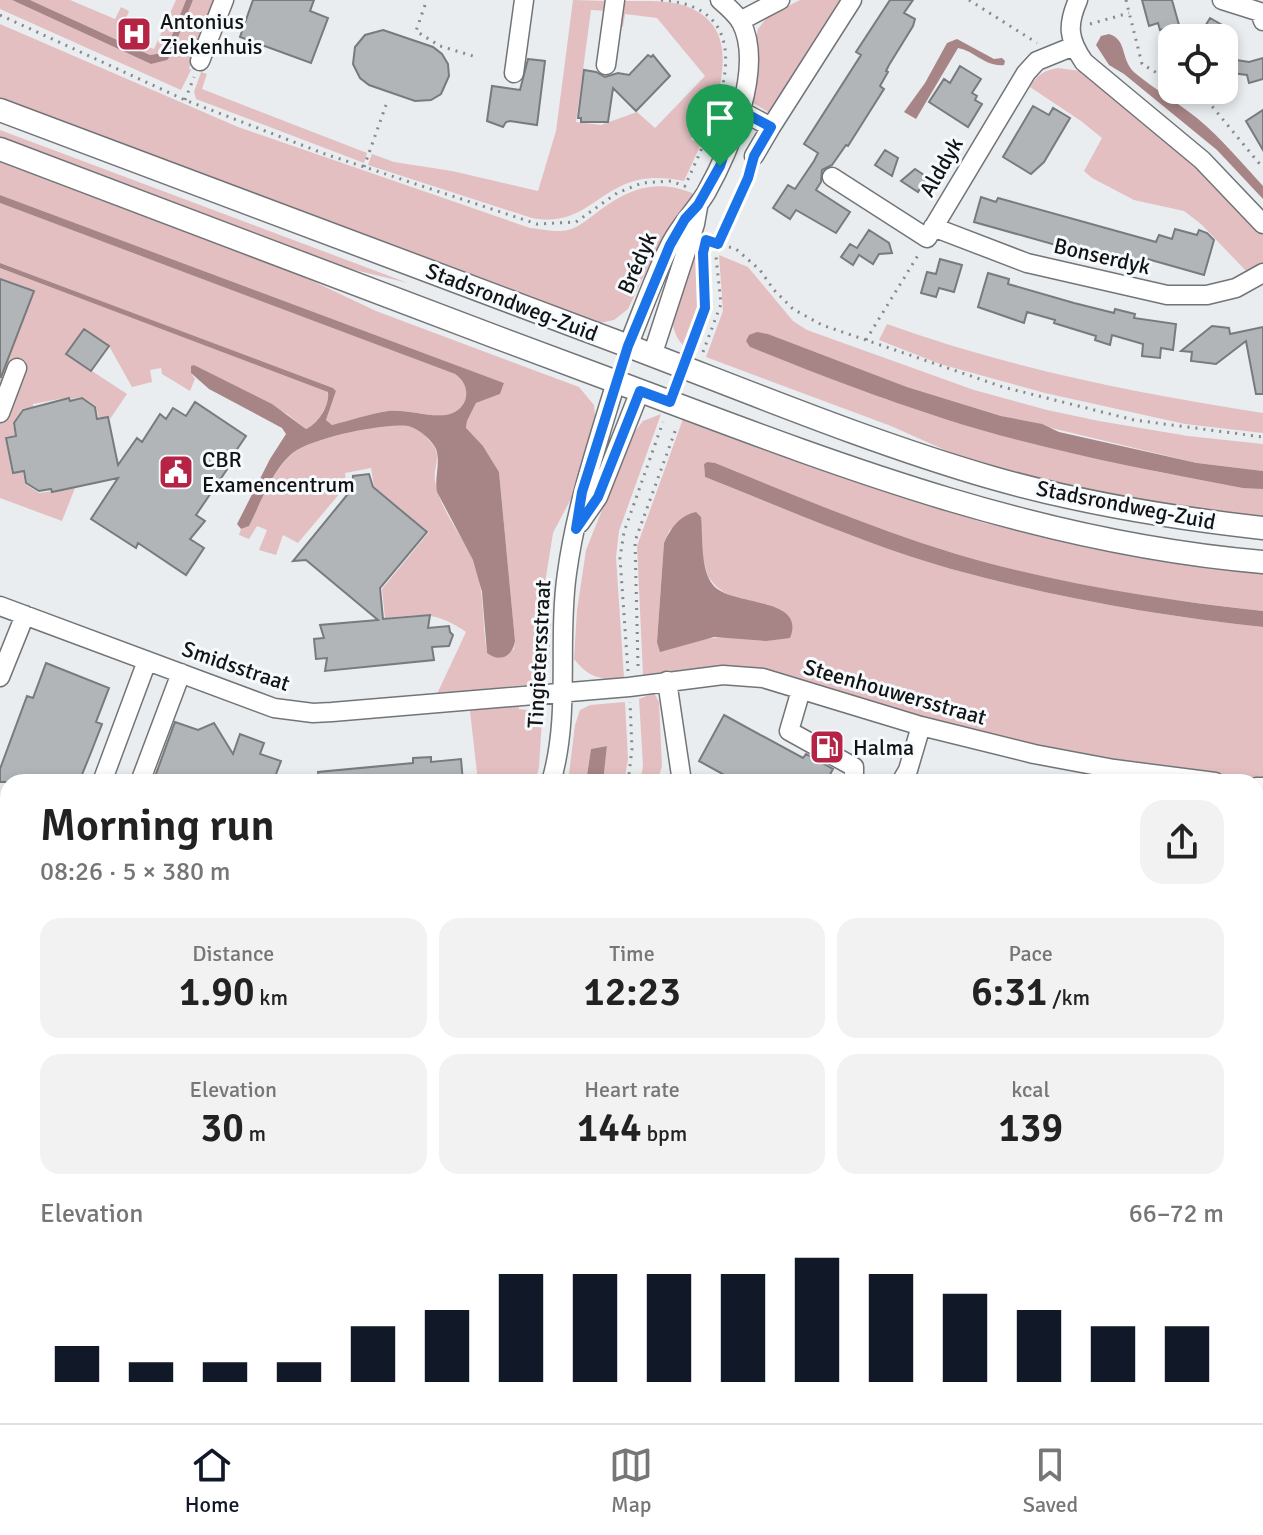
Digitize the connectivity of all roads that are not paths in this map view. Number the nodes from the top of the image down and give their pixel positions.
1 (224, 0) edge
2 (524, 0) edge
3 (615, 0) edge
4 (720, 0) edge
5 (780, 0) edge
6 (852, 0) edge
7 (1078, 0) edge
8 (1222, 0) edge
9 (740, 21) junction
10 (1263, 21) edge
11 (1072, 38) junction
12 (200, 61) road end
13 (606, 65) dead end
14 (514, 73) dead end
15 (0, 110) edge
16 (739, 110) junction
17 (771, 127) junction
18 (0, 149) edge
19 (754, 156) road end
20 (832, 177) dead end
21 (698, 205) junction
22 (1263, 224) edge
23 (930, 232) junction
24 (1263, 273) edge
25 (628, 346) junction
26 (652, 356) junction
27 (17, 368) dead end
28 (616, 382) junction
29 (640, 391) junction
30 (0, 413) edge
31 (1263, 528) edge
32 (576, 529) junction
33 (1263, 562) edge
34 (0, 606) edge
35 (25, 615) junction
36 (147, 661) junction
37 (181, 673) junction
38 (0, 677) edge
39 (667, 681) junction
40 (801, 690) junction
41 (562, 691) junction
42 (921, 726) junction
43 (105, 774) edge
44 (143, 774) edge
45 (552, 774) edge
46 (681, 774) edge
47 (854, 774) edge
48 (906, 774) edge
49 (1153, 774) edge

1 - 12 street
2 - 14 street
3 - 13 street
4 - 9 street
5 - 9 street
6 - 17 street
7 - 11 street
8 - 10 street
9 - 16 street, Brédyk
11 - 22 street
11 - 23 street, Alddyk
15 - 25 main road, Stadsrondweg-Zuid
16 - 17 street
16 - 21 street, Brédyk
17 - 19 street
18 - 28 main road, Stadsrondweg-Zuid
20 - 23 street
21 - 25 street, Brédyk
21 - 26 street, Brédyk
23 - 24 street, Bonserdyk
25 - 26 main road, Stadsrondweg-Zuid
25 - 28 main road
26 - 29 main road
26 - 31 main road, Stadsrondweg-Zuid
27 - 30 street
28 - 29 main road, Stadsrondweg-Zuid
28 - 32 street, Tingietersstraat
29 - 32 street, Tingietersstraat
29 - 33 main road, Stadsrondweg-Zuid
32 - 41 street, Tingietersstraat
34 - 35 street, Smidsstraat
35 - 36 street, Smidsstraat
35 - 38 street
36 - 37 street, Smidsstraat
36 - 43 street
37 - 41 street, Smidsstraat
37 - 44 street
39 - 40 street, Steenhouwersstraat
39 - 41 street, Steenhouwersstraat
39 - 46 street
40 - 42 street, Steenhouwersstraat
40 - 47 street
41 - 45 street, Tingietersstraat
42 - 48 street
42 - 49 street, Steenhouwersstraat

